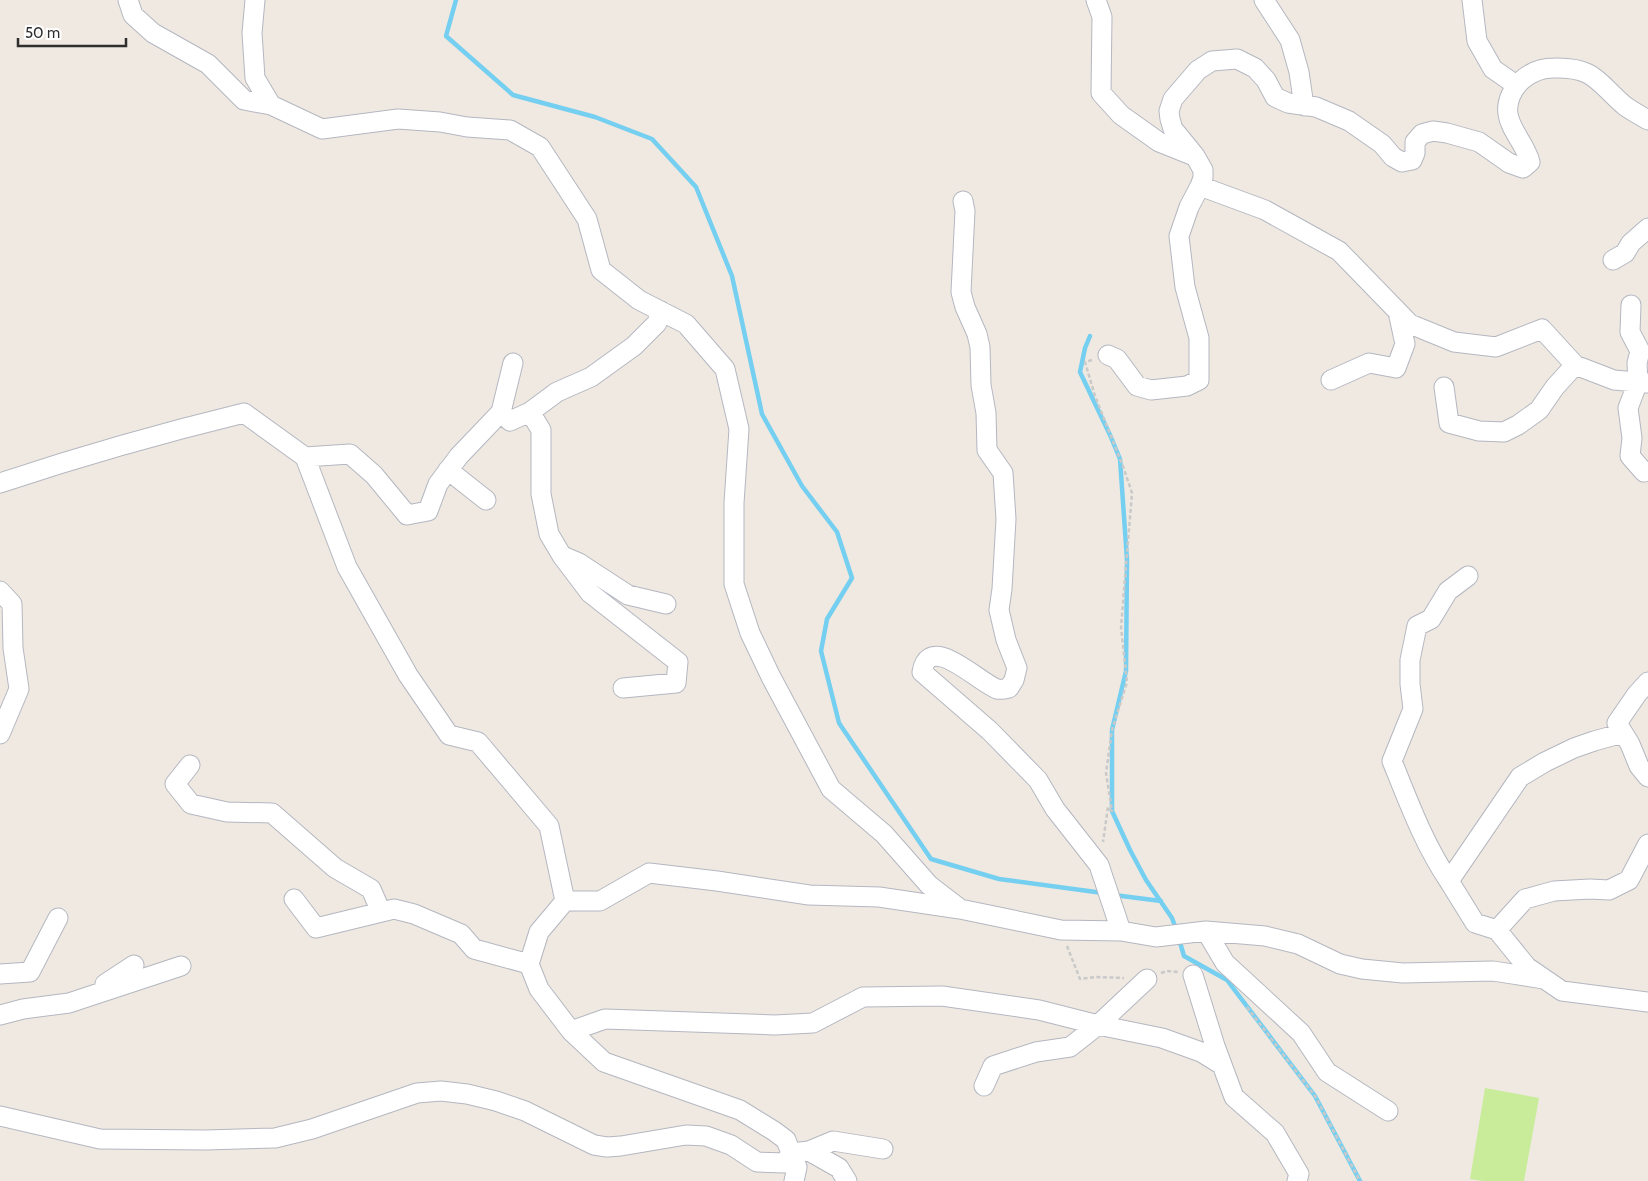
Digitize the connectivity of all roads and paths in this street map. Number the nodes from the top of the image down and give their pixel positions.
1 (128, 0) edge
2 (255, 0) edge
3 (1096, 0) edge
4 (1264, 0) edge
5 (1472, 0) edge
6 (1516, 85) junction
7 (271, 105) junction
8 (1304, 106) junction
9 (1648, 120) edge
10 (1195, 156) junction
11 (1200, 186) junction
12 (963, 201) dead end
13 (1648, 228) edge
14 (1613, 260) dead end
15 (1631, 305) dead end
16 (660, 310) junction
17 (1398, 312) junction
18 (1108, 355) joint
19 (514, 363) dead end
20 (1575, 365) junction
21 (1331, 380) dead end
22 (1643, 382) edge
23 (1444, 387) dead end
24 (501, 412) junction
25 (530, 412) junction
26 (305, 457) junction
27 (448, 470) junction
28 (1644, 472) dead end
29 (0, 483) edge
30 (486, 500) dead end
31 (562, 556) junction
32 (1468, 576) dead end
33 (0, 591) edge
34 (666, 604) dead end
35 (1648, 682) edge
36 (623, 688) dead end
37 (0, 734) edge
38 (1623, 734) junction
39 (190, 765) dead end
40 (1648, 777) edge
41 (1648, 844) edge
42 (1099, 864) junction
43 (1449, 881) junction
44 (294, 899) dead end
45 (565, 901) junction
46 (960, 909) junction
47 (381, 912) junction
48 (58, 918) dead end
49 (1497, 930) junction
50 (1121, 931) junction
51 (1202, 932) junction
52 (529, 964) junction
53 (134, 965) dead end
54 (181, 966) dead end
55 (0, 974) edge
56 (1193, 975) dead end
57 (1147, 979) dead end
58 (1544, 979) junction
59 (85, 997) junction
60 (1648, 1002) edge
61 (2, 1013) edge
62 (1098, 1025) junction
63 (571, 1031) junction
64 (1222, 1065) junction
65 (984, 1086) dead end
66 (1388, 1111) dead end
67 (2, 1113) edge
68 (884, 1149) dead end
69 (809, 1151) junction
70 (791, 1153) junction
71 (794, 1181) edge
72 (847, 1181) edge
73 (1297, 1181) edge

1 - 7 street
2 - 7 street
3 - 10 street
4 - 8 street
5 - 6 street
6 - 8 street
6 - 9 street
7 - 16 street
8 - 10 street
10 - 11 street
11 - 17 street
11 - 18 street
12 - 42 street
13 - 14 street
15 - 22 street
16 - 25 street
16 - 46 street
17 - 20 street
17 - 21 street
18 - 42 path
19 - 24 street
20 - 22 street
20 - 23 street
22 - 28 street
24 - 25 street
24 - 27 street
25 - 31 street
26 - 27 street
26 - 29 street
26 - 45 street
27 - 30 street
31 - 34 street
31 - 36 street
32 - 43 street
33 - 37 street
35 - 38 street
38 - 40 street
38 - 43 street
39 - 47 street
41 - 49 street
42 - 50 street
43 - 49 street
44 - 47 street
45 - 46 street
45 - 52 street
46 - 50 street
47 - 52 street
48 - 55 street
49 - 58 street
50 - 51 street
51 - 58 street
51 - 66 street
52 - 63 street
53 - 59 street
54 - 59 street
56 - 64 street
57 - 62 street
58 - 60 street
59 - 61 street
62 - 63 street
62 - 64 street
62 - 65 street
63 - 70 street
64 - 73 street
67 - 70 street
68 - 69 street
69 - 70 street
69 - 72 street
70 - 71 street

